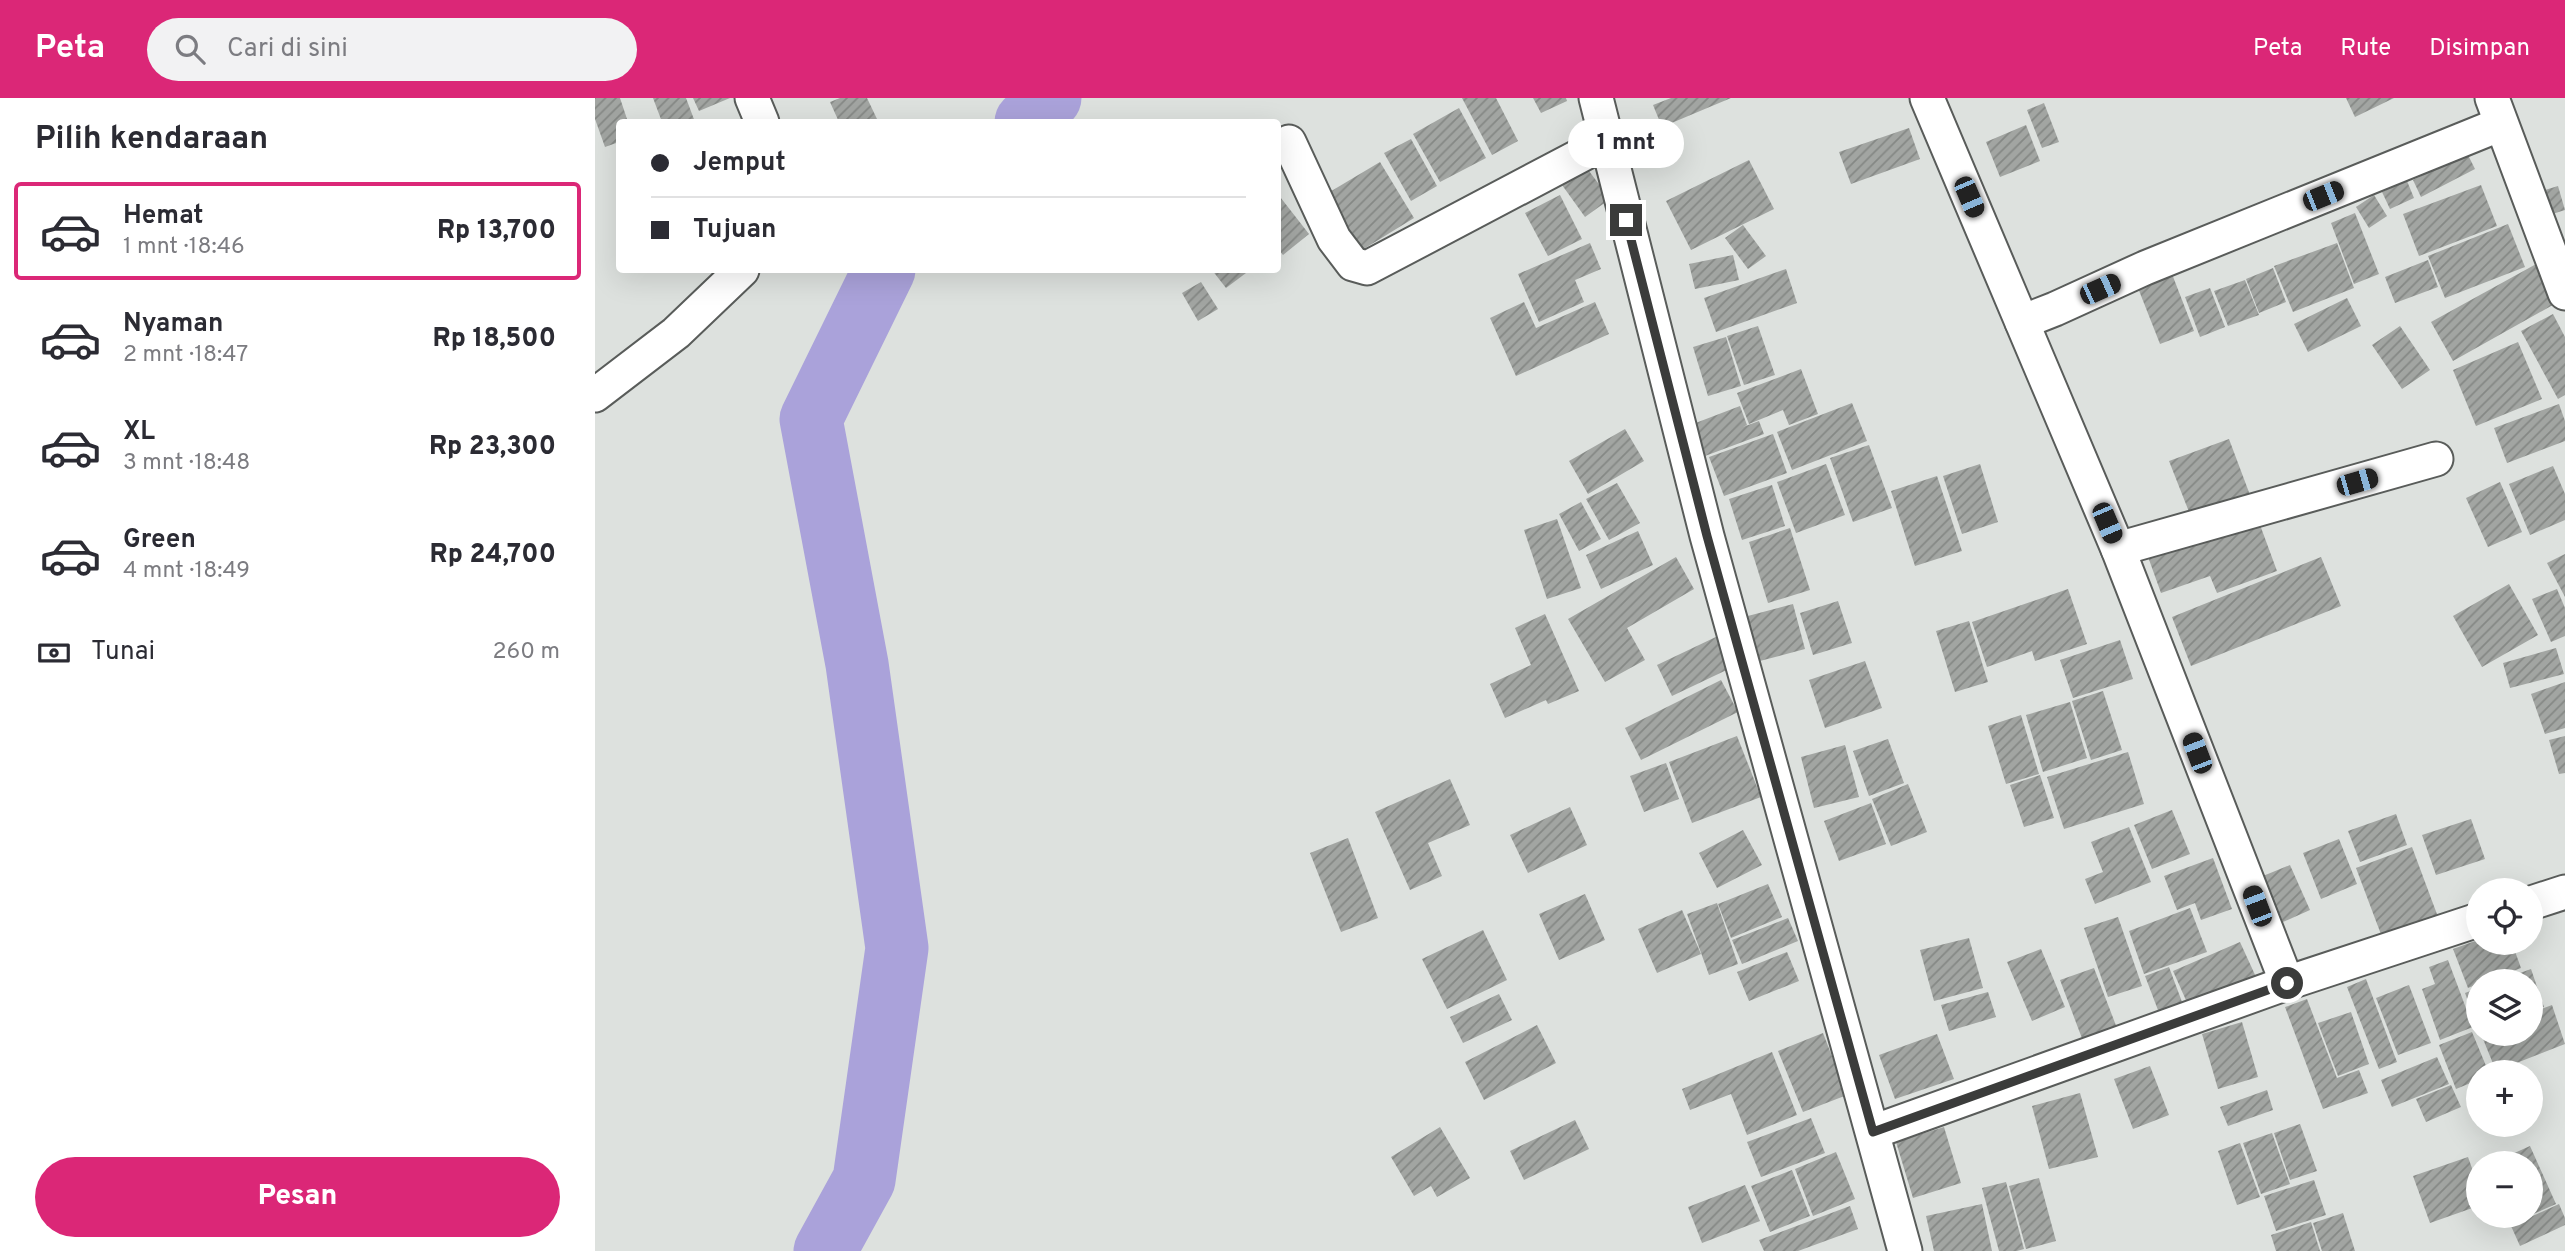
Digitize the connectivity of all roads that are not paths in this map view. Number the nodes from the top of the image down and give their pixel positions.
1 (752, 98) edge
2 (1595, 98) edge
3 (1927, 98) edge
4 (2497, 111) edge
5 (761, 119) edge
6 (1289, 142) dead end
7 (1605, 142) junction
8 (739, 273) edge
9 (2565, 293) edge
10 (2022, 321) junction
11 (595, 395) edge
12 (2436, 459) dead end
13 (2118, 549) junction
14 (2565, 892) edge
15 (2543, 899) edge
16 (2466, 924) edge
17 (2287, 983) junction
18 (1873, 1132) junction
19 (1905, 1251) edge

1 - 5 street
2 - 7 street
3 - 10 street
4 - 9 street
4 - 10 street
6 - 7 street
7 - 18 street
8 - 11 street
10 - 13 street
12 - 13 street
13 - 17 street
14 - 15 street
16 - 17 street
17 - 18 street
18 - 19 street

